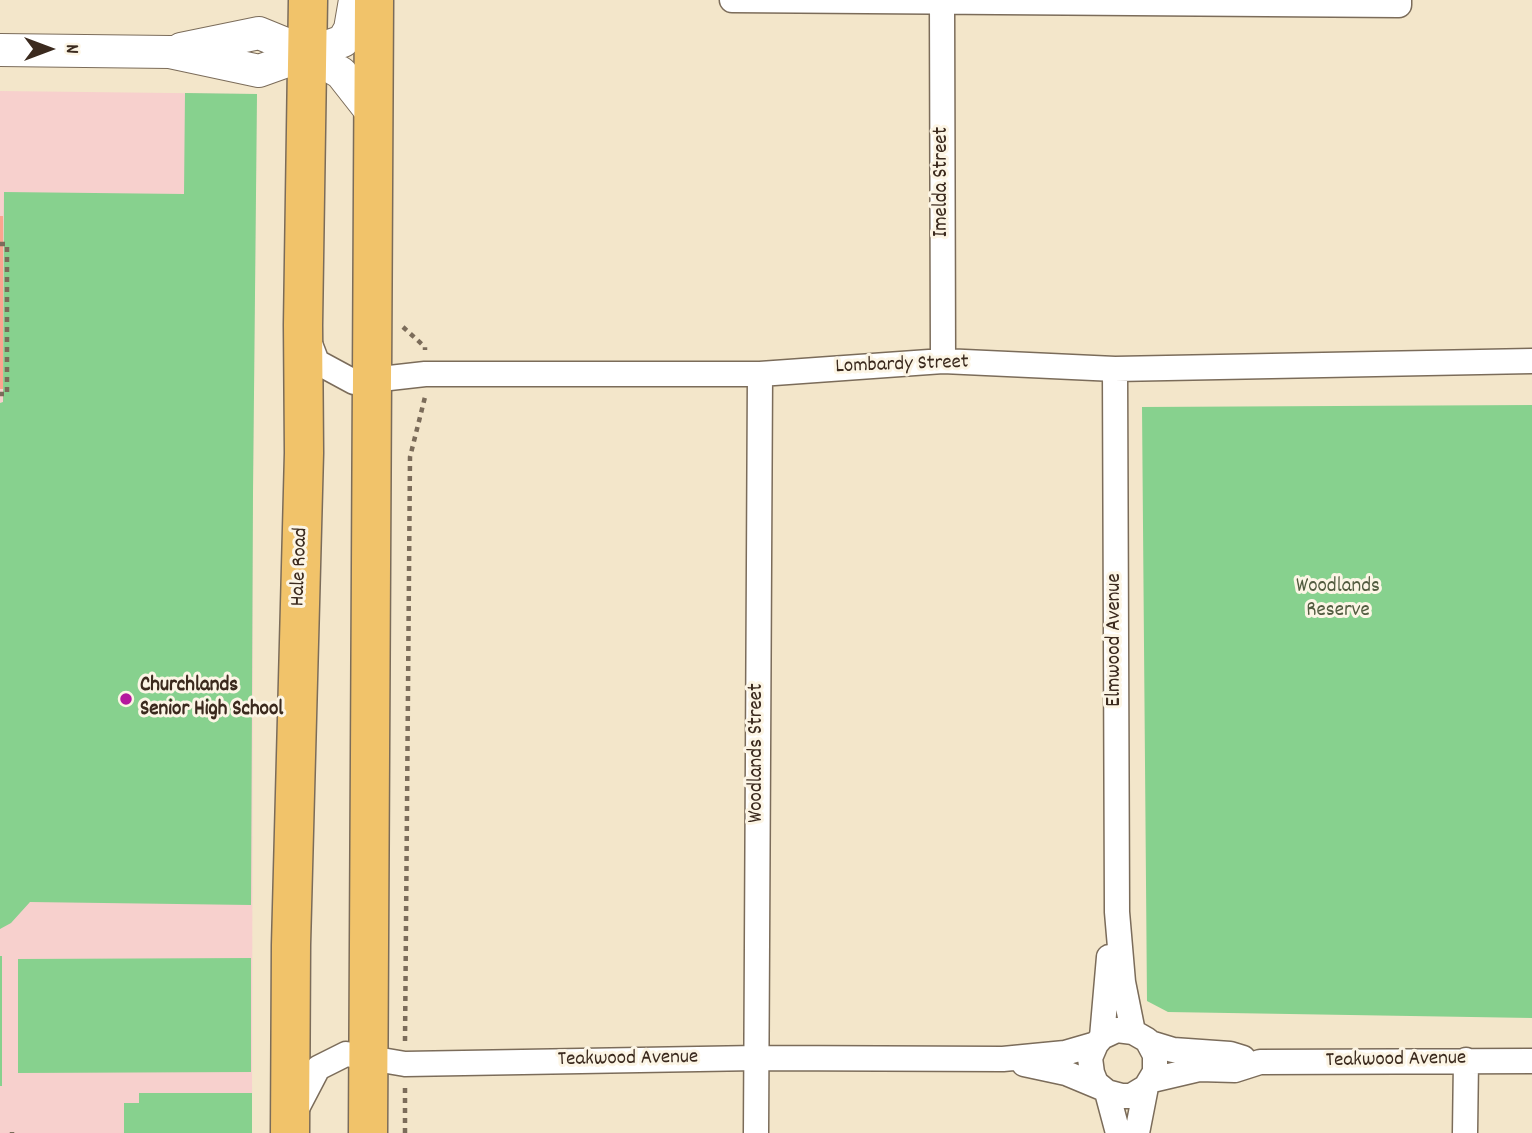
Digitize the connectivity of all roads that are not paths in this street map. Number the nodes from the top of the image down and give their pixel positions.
1 (308, 0) edge
2 (355, 0) edge
3 (374, 0) edge
4 (732, 1) edge
5 (942, 2) junction
6 (1399, 3) edge
7 (0, 50) edge
8 (308, 53) junction
9 (374, 115) junction
10 (303, 325) junction
11 (1532, 360) edge
12 (943, 361) junction
13 (1115, 369) junction
14 (760, 374) junction
15 (372, 379) junction
16 (1117, 912) junction
17 (1142, 1037) junction
18 (1099, 1041) junction
19 (368, 1057) junction
20 (757, 1058) junction
21 (1003, 1059) junction
22 (1465, 1060) junction
23 (1532, 1061) edge
24 (1260, 1062) junction
25 (1149, 1084) junction
26 (1104, 1090) junction
27 (290, 1128) edge
28 (368, 1133) edge
29 (756, 1133) edge
30 (1118, 1133) edge
31 (1137, 1133) edge
32 (1465, 1133) edge

1 - 8 main road, Hale Road
2 - 8 street
3 - 9 main road
4 - 5 street
5 - 6 street
5 - 12 street, Imelda Street
7 - 8 street
8 - 9 street
8 - 10 main road, Hale Road
9 - 15 main road
10 - 15 street, Lombardy Street
10 - 27 main road, Hale Road
11 - 13 street, Lombardy Street
12 - 13 street, Lombardy Street
12 - 14 street, Lombardy Street
13 - 16 street, Elmwood Avenue
14 - 15 street, Lombardy Street
14 - 20 street, Woodlands Street
15 - 19 main road
16 - 17 street, Elmwood Avenue
16 - 18 street, Elmwood Avenue
17 - 18 street
17 - 24 street, Teakwood Avenue
17 - 25 street, Elmwood Avenue
18 - 21 street, Teakwood Avenue
18 - 26 street, Elmwood Avenue
19 - 20 street, Teakwood Avenue
19 - 27 street, Teakwood Avenue
19 - 28 main road
20 - 21 street, Teakwood Avenue
20 - 29 street, Woodlands Street
21 - 26 street, Teakwood Avenue
22 - 23 street, Teakwood Avenue
22 - 24 street, Teakwood Avenue
22 - 32 street
24 - 25 street, Teakwood Avenue
25 - 26 street
25 - 31 street, Elmwood Avenue
26 - 30 street, Elmwood Avenue

